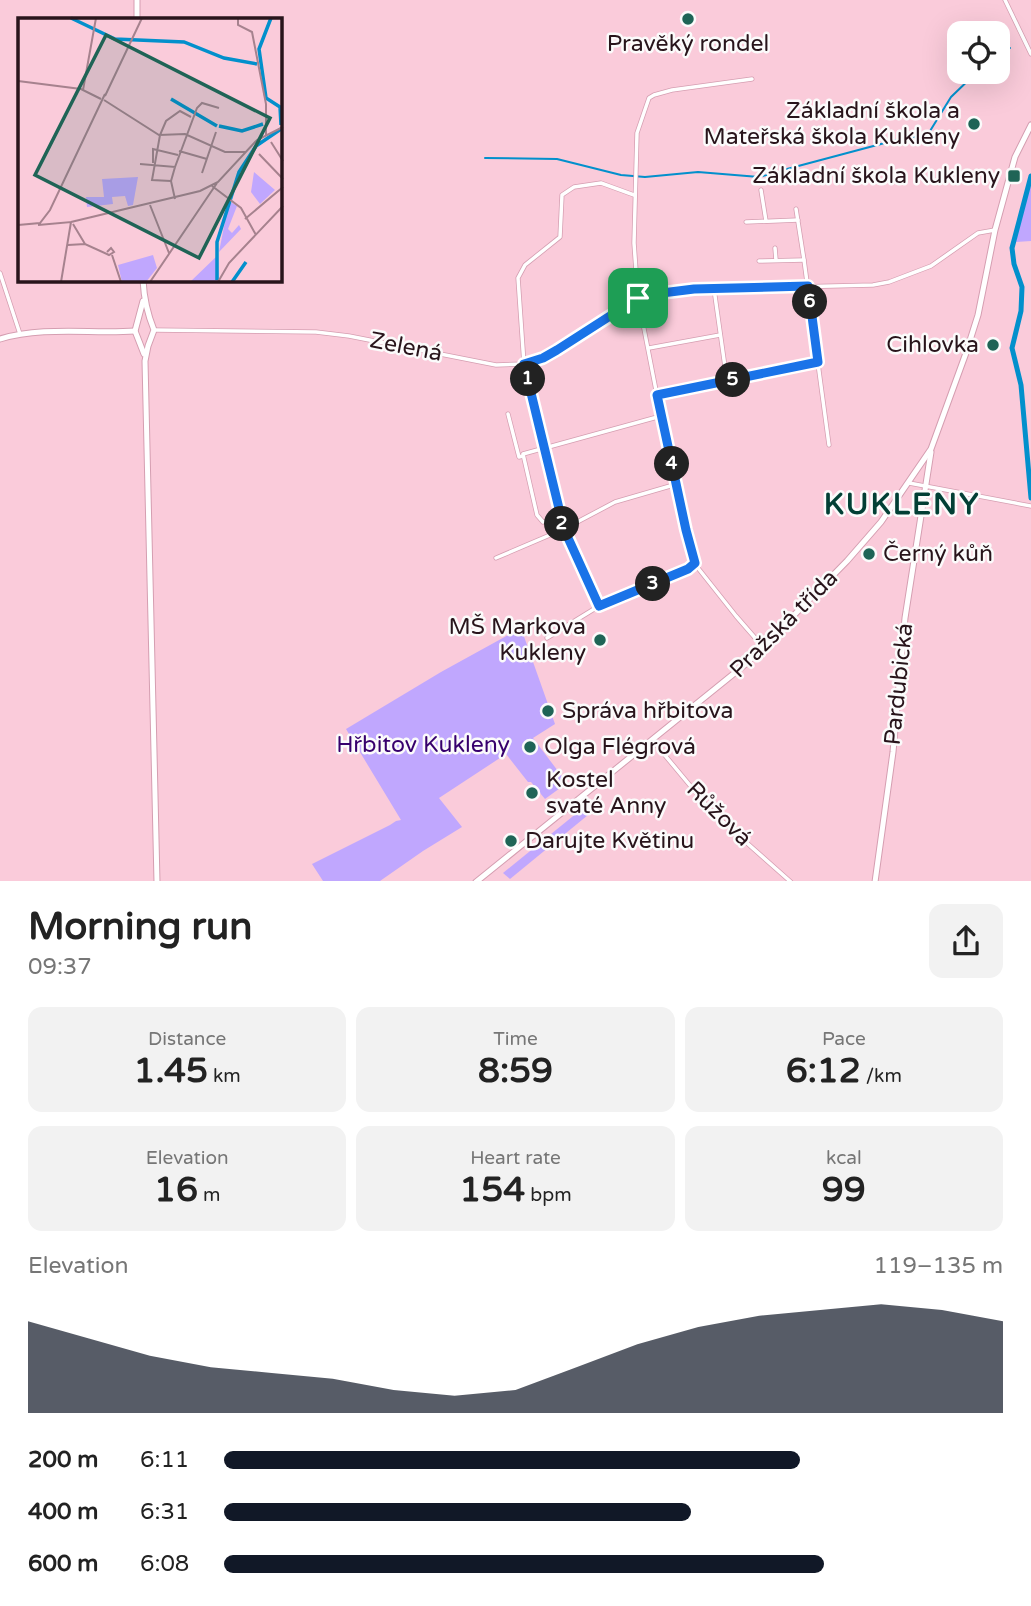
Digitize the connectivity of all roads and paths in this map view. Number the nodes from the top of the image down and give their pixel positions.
1 (137, 0) edge
2 (1004, 0) edge
3 (137, 18) edge
4 (1031, 54) edge
5 (752, 79) dead end
6 (1031, 125) edge
7 (761, 190) dead end
8 (635, 196) junction
9 (796, 208) dead end
10 (798, 220) junction
11 (766, 221) junction
12 (746, 222) dead end
13 (995, 230) junction
14 (775, 248) dead end
15 (776, 260) junction
16 (804, 260) junction
17 (760, 261) dead end
18 (0, 273) edge
19 (143, 282) edge
20 (808, 286) junction
21 (713, 289) junction
22 (638, 298) junction
23 (144, 299) junction
24 (136, 328) junction
25 (152, 330) junction
26 (20, 334) junction
27 (720, 335) junction
28 (139, 338) junction
29 (0, 339) edge
30 (649, 348) junction
31 (145, 361) junction
32 (818, 362) junction
33 (524, 364) junction
34 (727, 381) junction
35 (657, 395) junction
36 (508, 414) dead end
37 (661, 416) junction
38 (829, 444) dead end
39 (544, 448) junction
40 (931, 449) junction
41 (523, 456) junction
42 (676, 481) junction
43 (909, 483) junction
44 (925, 486) junction
45 (1030, 505) edge
46 (561, 520) junction
47 (564, 529) junction
48 (496, 558) dead end
49 (695, 563) junction
50 (599, 606) junction
51 (547, 638) dead end
52 (764, 647) junction
53 (653, 741) junction
54 (157, 881) edge
55 (476, 881) edge
56 (791, 881) edge
57 (876, 881) edge

1 - 3 street
2 - 4 street
5 - 8 street
6 - 13 street, Pražská třída
7 - 11 street
8 - 22 street
8 - 33 street
9 - 10 street
10 - 11 street
10 - 16 street
11 - 12 street
13 - 20 street, Zelená
13 - 40 street, Pražská třída
14 - 15 street
15 - 16 street
15 - 17 street
16 - 20 street
18 - 26 street
19 - 23 street
20 - 21 street, Zelená
20 - 32 street
21 - 22 street, Zelená
21 - 27 street
22 - 30 street
22 - 33 street, Zelená
23 - 24 street
23 - 25 street
24 - 25 street
24 - 26 street
24 - 28 street
25 - 28 street
25 - 31 street
25 - 33 street, Zelená
26 - 29 street
27 - 30 street
27 - 34 street
28 - 31 street
30 - 35 street
31 - 54 street
32 - 34 street
32 - 38 street
33 - 39 street
34 - 35 street
35 - 37 street
36 - 41 street
37 - 39 street
37 - 42 street
39 - 41 street
39 - 46 street
40 - 43 street, Pražská třída
40 - 44 street, Pardubická
41 - 46 street
42 - 47 street
42 - 49 street
43 - 44 street
43 - 52 street, Pražská třída
44 - 45 street
44 - 57 street, Pardubická
46 - 47 street
47 - 48 street
47 - 50 street
49 - 50 street
49 - 52 street
50 - 51 street
52 - 53 street, Pražská třída
53 - 55 street, Pražská třída
53 - 56 street, Růžová

